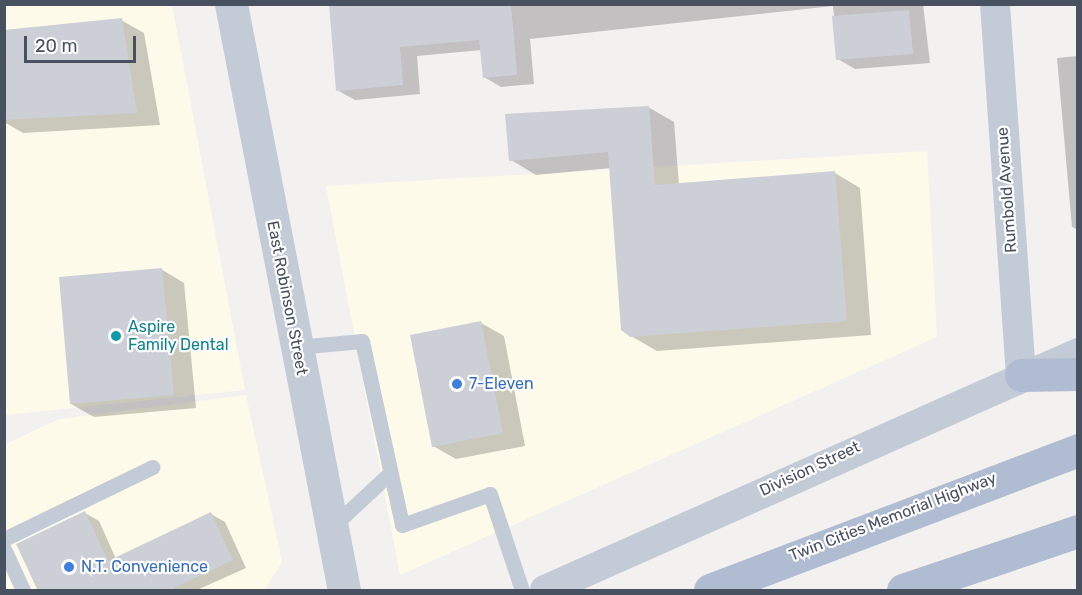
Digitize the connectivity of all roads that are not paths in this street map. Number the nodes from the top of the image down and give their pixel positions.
1 (231, 4) edge
2 (995, 4) edge
3 (297, 347) junction
4 (1077, 353) edge
5 (1077, 374) edge
6 (1021, 375) junction
7 (1077, 450) edge
8 (152, 467) dead end
9 (390, 473) junction
10 (332, 527) junction
11 (1077, 531) edge
12 (4, 539) edge
13 (4, 549) edge
14 (23, 591) edge
15 (344, 591) edge
16 (522, 591) edge
17 (545, 591) edge
18 (710, 591) edge
19 (903, 591) edge

1 - 3 street, East Robinson Street
2 - 6 street, Rumbold Avenue
3 - 9 lane
3 - 10 street, East Robinson Street
4 - 6 street, Division Street
5 - 6 main road
6 - 17 street, Division Street
7 - 18 main road, Twin Cities Memorial Highway
8 - 12 lane
9 - 10 lane
9 - 16 lane
10 - 15 street, East Robinson Street
11 - 19 main road
13 - 14 lane

